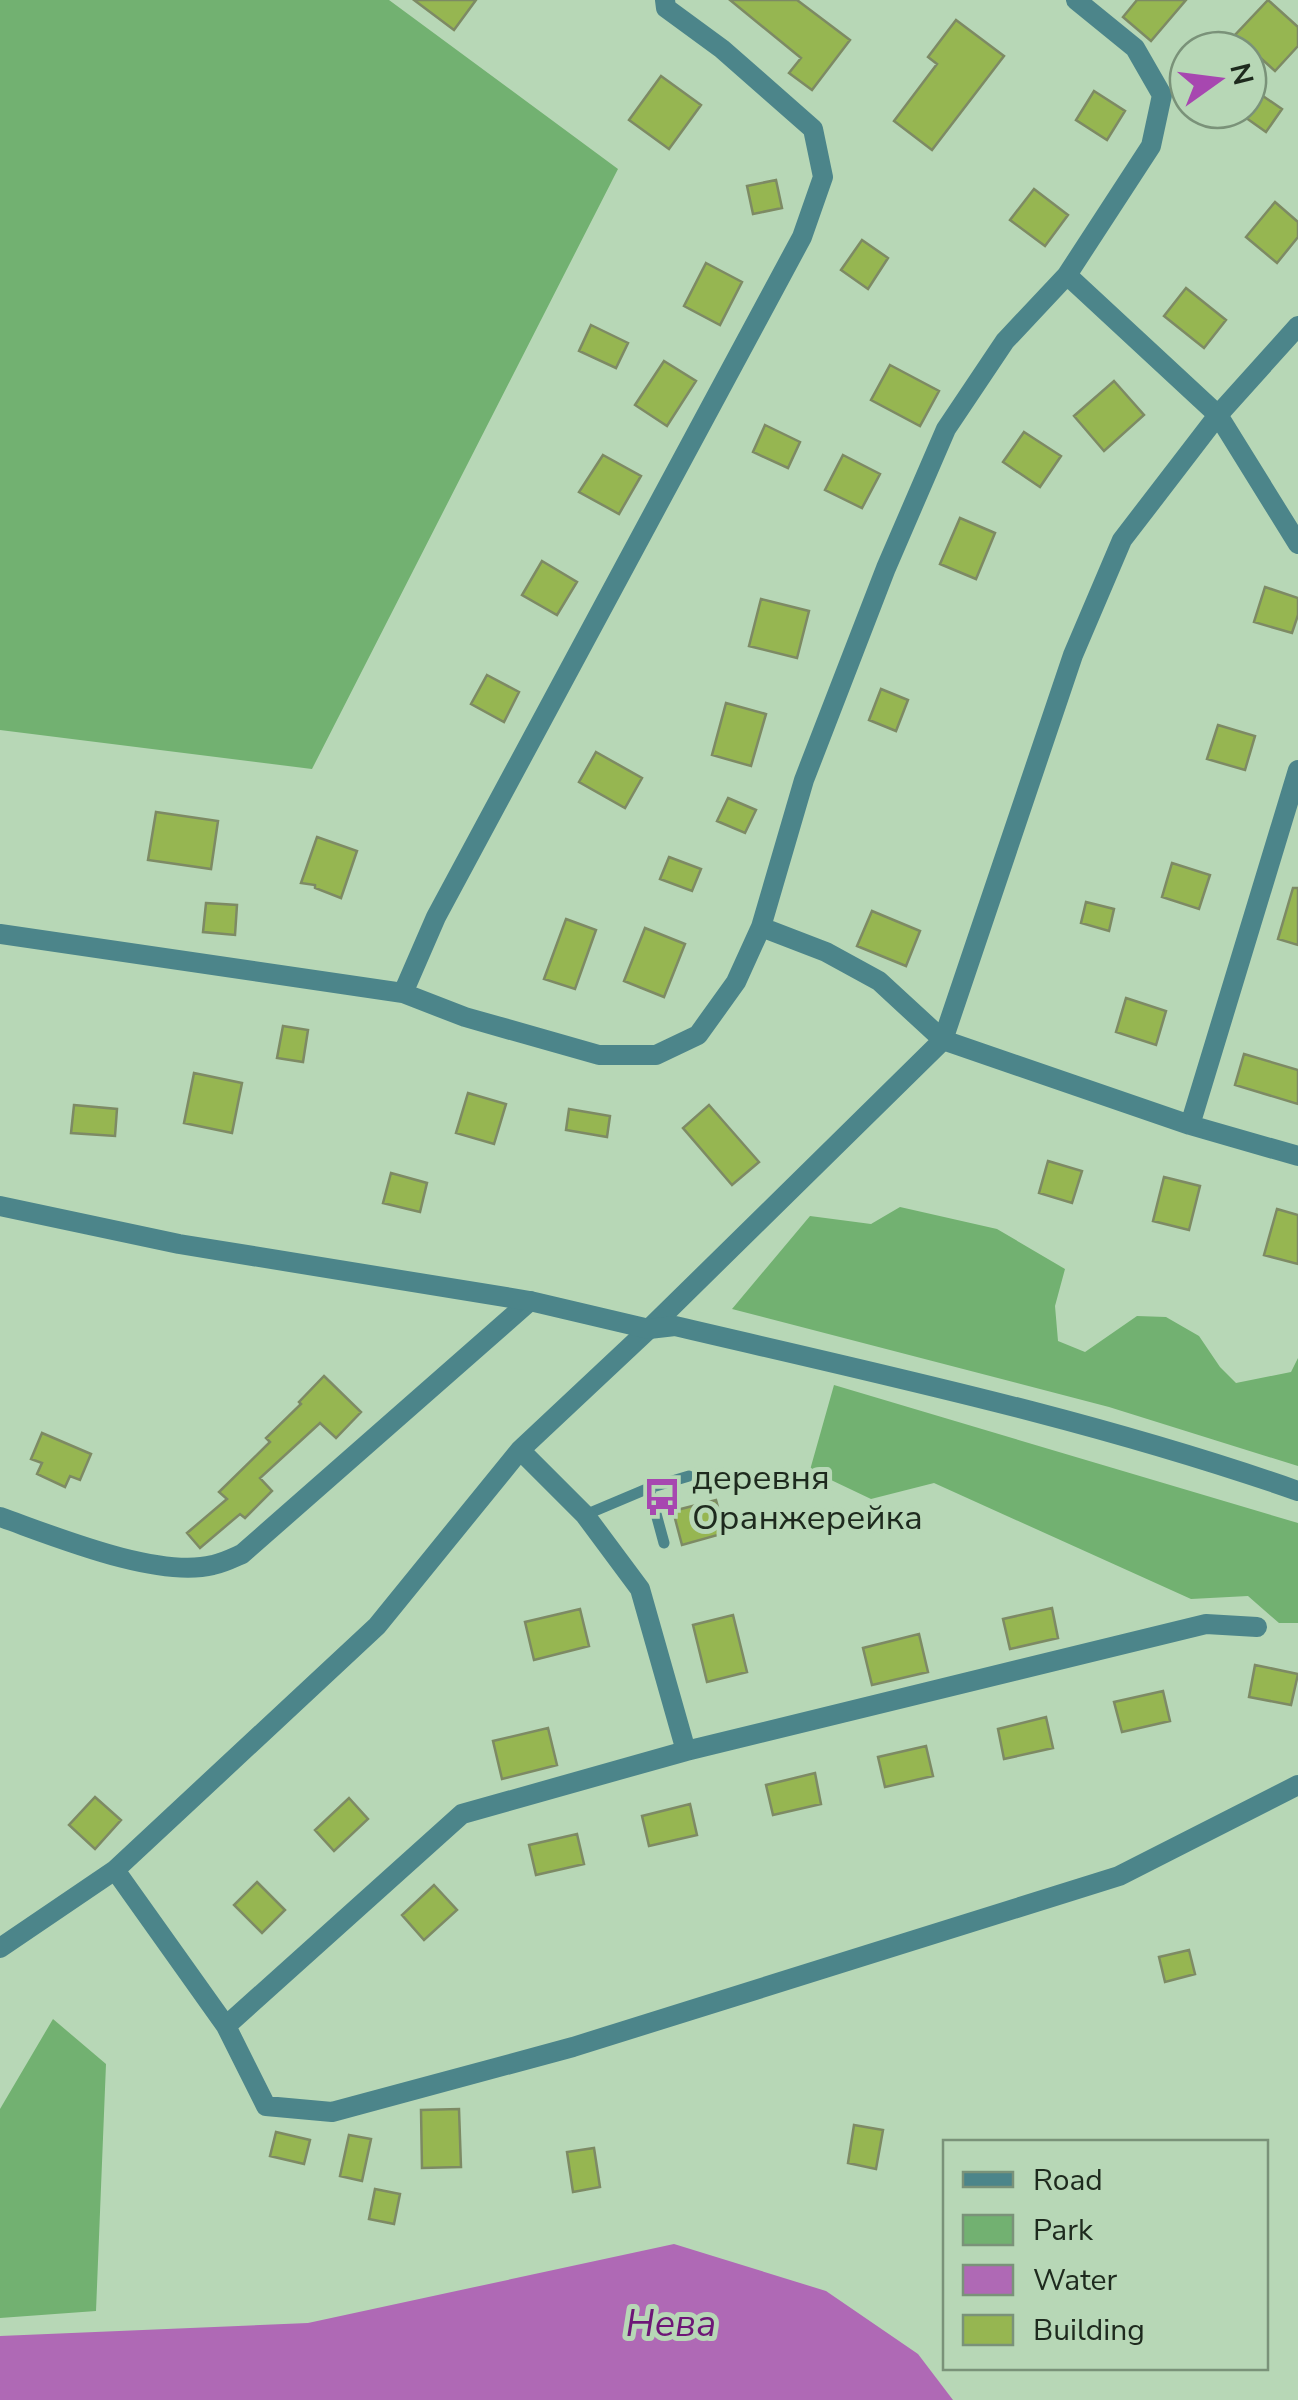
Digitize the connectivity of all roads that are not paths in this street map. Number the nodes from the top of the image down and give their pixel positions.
1 (665, 0) edge
2 (1076, 0) edge
3 (1067, 275) junction
4 (1298, 326) edge
5 (1218, 415) junction
6 (1298, 544) edge
7 (1298, 770) edge
8 (761, 927) junction
9 (0, 934) edge
10 (403, 993) junction
11 (943, 1040) junction
12 (1190, 1124) junction
13 (1298, 1156) edge
14 (0, 1206) edge
15 (530, 1301) junction
16 (649, 1329) junction
17 (520, 1450) junction
18 (690, 1476) dead end
19 (649, 1488) junction
20 (1298, 1491) edge
21 (584, 1515) junction
22 (0, 1517) edge
23 (664, 1543) dead end
24 (1257, 1627) dead end
25 (686, 1751) junction
26 (1298, 1785) edge
27 (115, 1870) junction
28 (0, 1948) edge
29 (226, 2026) junction

1 - 10 street
2 - 3 street
3 - 5 street
3 - 8 street
4 - 5 street
5 - 6 street
5 - 11 street
7 - 12 street
8 - 10 street
8 - 11 street
9 - 10 street
11 - 12 street
11 - 16 street
12 - 13 street
14 - 15 street
15 - 16 street
15 - 22 street
16 - 17 street
16 - 20 street
17 - 21 street
17 - 27 street
18 - 19 lane
19 - 21 lane
19 - 23 lane
21 - 25 street
24 - 25 street
25 - 29 street
26 - 29 street
27 - 28 street
27 - 29 street

